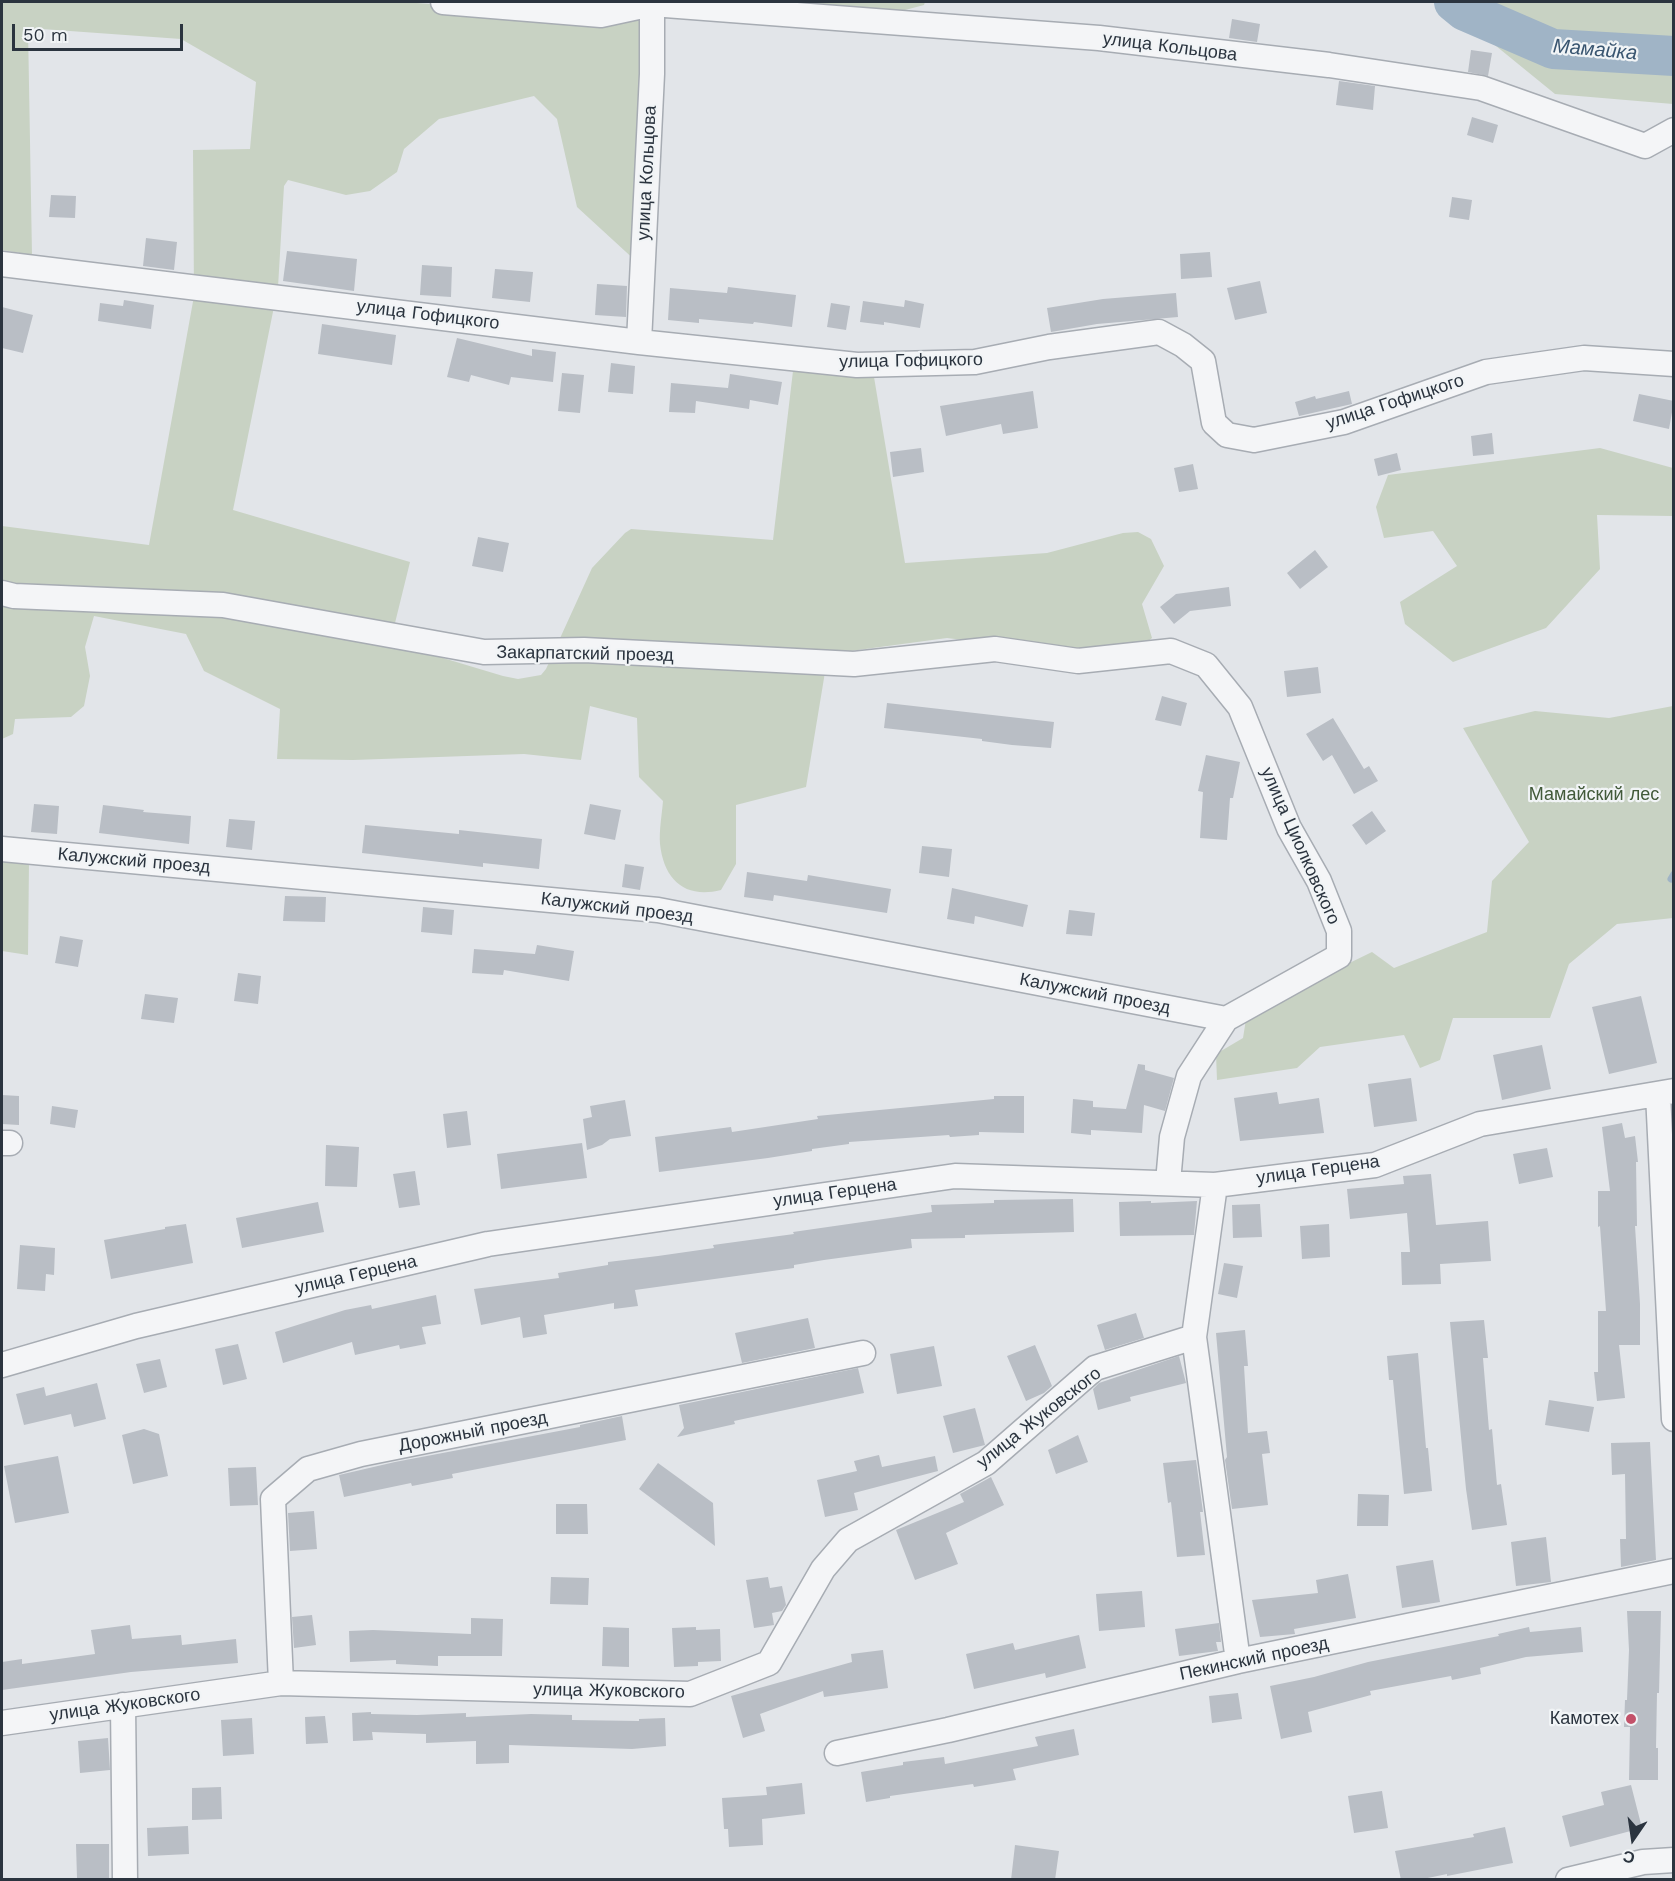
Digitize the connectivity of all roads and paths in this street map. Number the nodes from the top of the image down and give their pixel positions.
1 (443, 2) edge
2 (652, 3) edge
3 (1674, 130) edge
4 (2, 264) edge
5 (639, 342) junction
6 (1674, 364) edge
7 (2, 593) edge
8 (1171, 651) joint
9 (2, 849) edge
10 (1226, 1019) junction
11 (1666, 1093) edge
12 (1168, 1182) junction
13 (1215, 1185) junction
14 (1194, 1336) junction
15 (863, 1353) dead end
16 (2, 1365) edge
17 (1674, 1419) edge
18 (1674, 1571) edge
19 (1238, 1661) junction
20 (281, 1683) junction
21 (123, 1705) junction
22 (2, 1723) edge
23 (837, 1754) dead end
24 (1674, 1860) edge
25 (125, 1880) edge
26 (1568, 1880) edge

1 - 2 street, улица Кольцова
2 - 3 street, улица Кольцова
2 - 5 street, улица Кольцова
4 - 5 street, улица Гофицкого
5 - 6 street, улица Гофицкого
7 - 8 street, Закарпатский проезд
8 - 10 street, улица Циолковского
9 - 10 street, Калужский проезд
10 - 12 street, улица Циолковского
11 - 13 street, улица Герцена
11 - 17 street
12 - 13 street, улица Герцена
12 - 16 street, улица Герцена
13 - 14 street
14 - 19 street
14 - 20 street, улица Жуковского
15 - 20 street, Дорожный проезд
18 - 19 street, Пекинский проезд
19 - 23 street, Пекинский проезд
20 - 21 street, улица Жуковского
21 - 22 street, улица Жуковского
21 - 25 street
24 - 26 street

